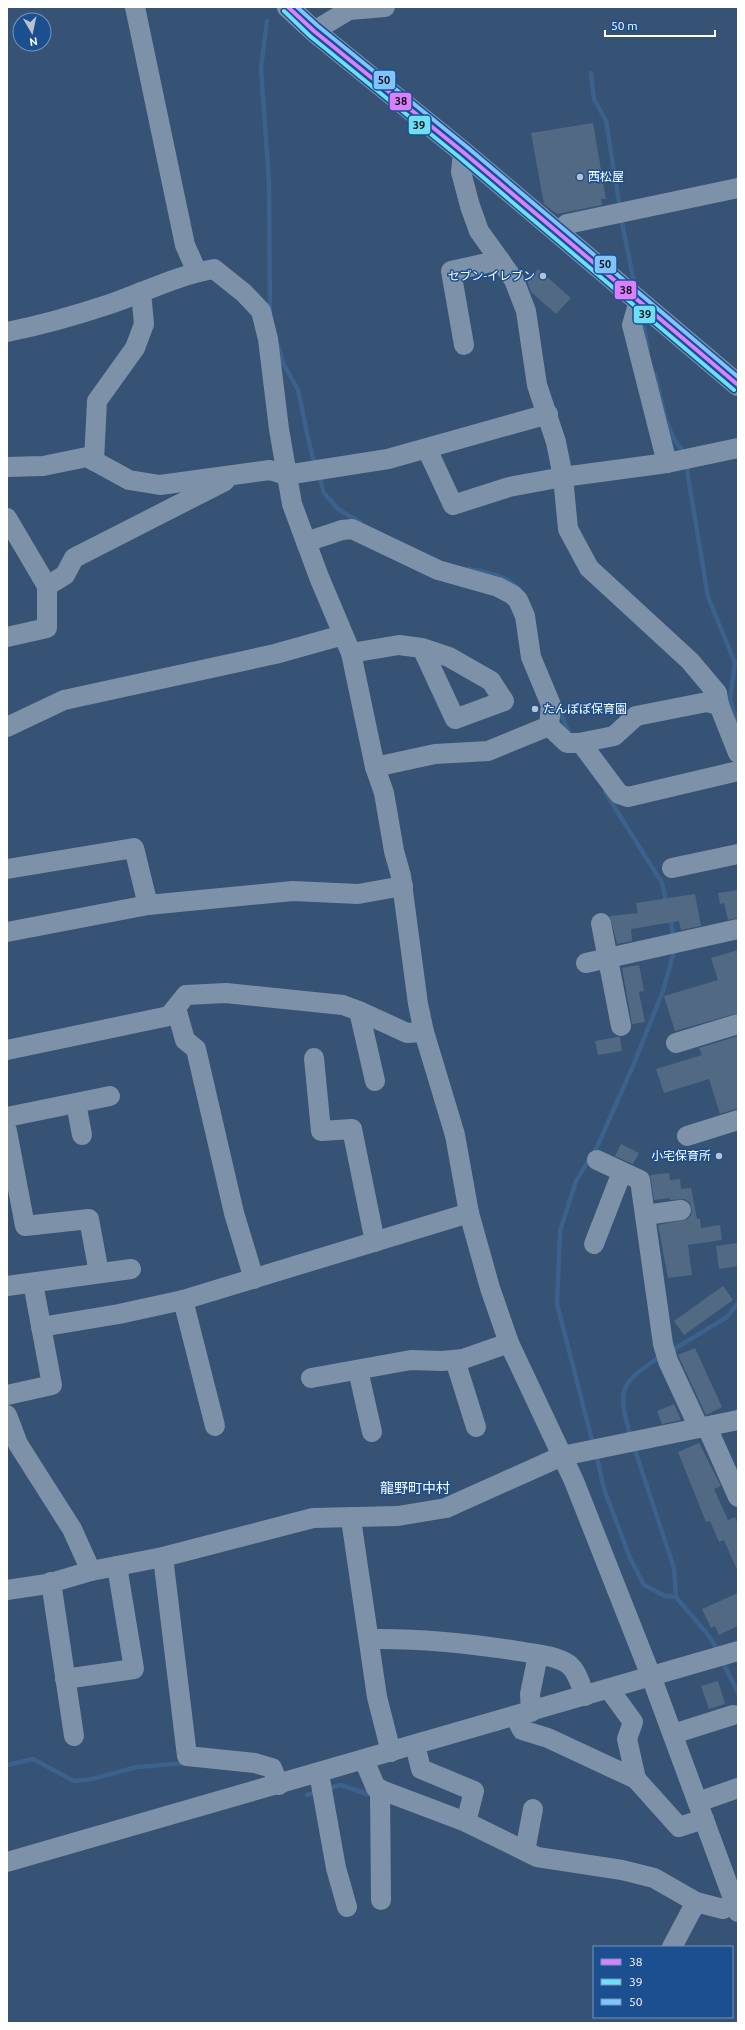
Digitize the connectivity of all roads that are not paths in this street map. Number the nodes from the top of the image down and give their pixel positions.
1 (135, 7) edge
2 (288, 7) edge
3 (385, 7) edge
4 (349, 8) edge
5 (314, 31) junction
6 (464, 152) junction
7 (738, 188) edge
8 (558, 232) junction
9 (500, 260) junction
10 (197, 272) junction
11 (141, 292) junction
12 (639, 301) junction
13 (7, 332) edge
14 (464, 345) dead end
15 (738, 385) edge
16 (548, 414) junction
17 (738, 448) edge
18 (427, 449) junction
19 (94, 461) junction
20 (667, 463) junction
21 (7, 467) edge
22 (286, 474) junction
23 (236, 475) junction
24 (562, 477) junction
25 (7, 518) edge
26 (306, 542) junction
27 (47, 586) junction
28 (343, 635) junction
29 (7, 637) edge
30 (422, 648) dead end
31 (351, 653) junction
32 (719, 705) junction
33 (549, 726) junction
34 (7, 727) edge
35 (581, 743) junction
36 (738, 753) edge
37 (375, 767) junction
38 (738, 771) edge
39 (738, 854) edge
40 (672, 868) dead end
41 (7, 869) edge
42 (403, 886) junction
43 (148, 905) junction
44 (601, 923) dead end
45 (738, 929) edge
46 (7, 932) edge
47 (608, 958) junction
48 (586, 963) dead end
49 (176, 1008) junction
50 (359, 1011) junction
51 (738, 1024) edge
52 (621, 1026) dead end
53 (424, 1032) junction
54 (676, 1043) dead end
55 (7, 1050) edge
56 (314, 1058) dead end
57 (375, 1081) dead end
58 (110, 1096) dead end
59 (76, 1103) junction
60 (7, 1117) edge
61 (738, 1120) edge
62 (7, 1131) edge
63 (82, 1134) dead end
64 (687, 1136) dead end
65 (597, 1160) dead end
66 (622, 1172) junction
67 (681, 1210) dead end
68 (469, 1213) junction
69 (645, 1215) junction
70 (375, 1242) junction
71 (594, 1244) dead end
72 (131, 1269) dead end
73 (99, 1273) junction
74 (254, 1279) junction
75 (33, 1283) junction
76 (7, 1286) edge
77 (183, 1300) junction
78 (41, 1327) junction
79 (509, 1343) junction
80 (455, 1360) junction
81 (358, 1370) junction
82 (311, 1378) dead end
83 (7, 1396) edge
84 (7, 1415) edge
85 (738, 1420) edge
86 (215, 1426) dead end
87 (476, 1427) dead end
88 (703, 1428) junction
89 (372, 1432) dead end
90 (562, 1456) junction
91 (738, 1497) edge
92 (351, 1518) junction
93 (162, 1556) junction
94 (117, 1566) junction
95 (91, 1571) junction
96 (51, 1582) junction
97 (7, 1590) edge
98 (369, 1639) junction
99 (734, 1652) edge
100 (538, 1655) junction
101 (651, 1676) junction
102 (65, 1679) junction
103 (609, 1689) junction
104 (585, 1696) junction
105 (523, 1714) junction
106 (733, 1715) dead end
107 (673, 1734) junction
108 (74, 1736) dead end
109 (414, 1745) junction
110 (392, 1752) junction
111 (364, 1760) junction
112 (319, 1773) junction
113 (636, 1779) junction
114 (279, 1785) junction
115 (738, 1788) edge
116 (380, 1789) junction
117 (533, 1809) dead end
118 (701, 1811) junction
119 (466, 1822) junction
120 (525, 1851) junction
121 (7, 1862) edge
122 (381, 1900) dead end
123 (696, 1902) junction
124 (737, 1906) edge
125 (347, 1907) dead end
126 (673, 1946) edge

1 - 10 street
2 - 5 highway
3 - 4 street
4 - 5 street
5 - 6 highway
6 - 8 highway
6 - 9 street
7 - 8 street
8 - 12 highway
9 - 14 street
9 - 16 street
10 - 11 street
10 - 22 street
11 - 13 street
11 - 19 street
12 - 15 highway
12 - 20 street
16 - 18 street
16 - 24 street
17 - 20 street
18 - 22 street
18 - 24 street
19 - 21 street
19 - 23 street
20 - 24 street
22 - 23 street
22 - 26 street
23 - 27 street
24 - 32 street
25 - 27 street
26 - 28 street
26 - 33 street
27 - 29 street
28 - 31 street
28 - 34 street
30 - 31 street
31 - 37 street
32 - 35 street
32 - 36 street
33 - 35 street
33 - 37 street
35 - 38 street
37 - 42 street
39 - 40 street
41 - 43 street
42 - 43 street
42 - 53 street
43 - 46 street
44 - 47 street
45 - 47 street
47 - 48 street
47 - 52 street
49 - 50 street
49 - 55 street
49 - 74 street
50 - 53 street
50 - 57 street
51 - 54 street
53 - 68 street
56 - 70 street
58 - 59 street
59 - 60 street
59 - 63 street
61 - 64 street
62 - 73 street
65 - 66 street
66 - 69 street
66 - 71 street
67 - 69 street
68 - 70 street
68 - 79 street
69 - 88 street
70 - 74 street
72 - 73 street
73 - 75 street
74 - 77 street
75 - 76 street
75 - 78 street
77 - 78 street
77 - 86 street
78 - 83 street
79 - 80 street
79 - 90 street
80 - 81 street
80 - 87 street
81 - 82 street
81 - 89 street
84 - 95 street
85 - 88 street
88 - 90 street
88 - 91 street
90 - 92 street
90 - 101 street
92 - 93 street
92 - 98 street
93 - 94 street
93 - 114 street
94 - 95 street
94 - 102 street
95 - 96 street
96 - 97 street
96 - 102 street
98 - 100 street
98 - 110 street
99 - 101 street
100 - 104 street
100 - 105 street
101 - 103 street
101 - 107 street
102 - 108 street
103 - 104 street
103 - 113 street
104 - 105 street
105 - 109 street
105 - 113 street
106 - 107 street
107 - 118 street
109 - 110 street
109 - 119 street
110 - 111 street
111 - 112 street
111 - 116 street
112 - 114 street
112 - 125 street
113 - 118 street
114 - 121 street
115 - 118 street
116 - 119 street
116 - 122 street
117 - 120 street
118 - 124 street
119 - 120 street
120 - 123 street
123 - 124 street
123 - 126 street

